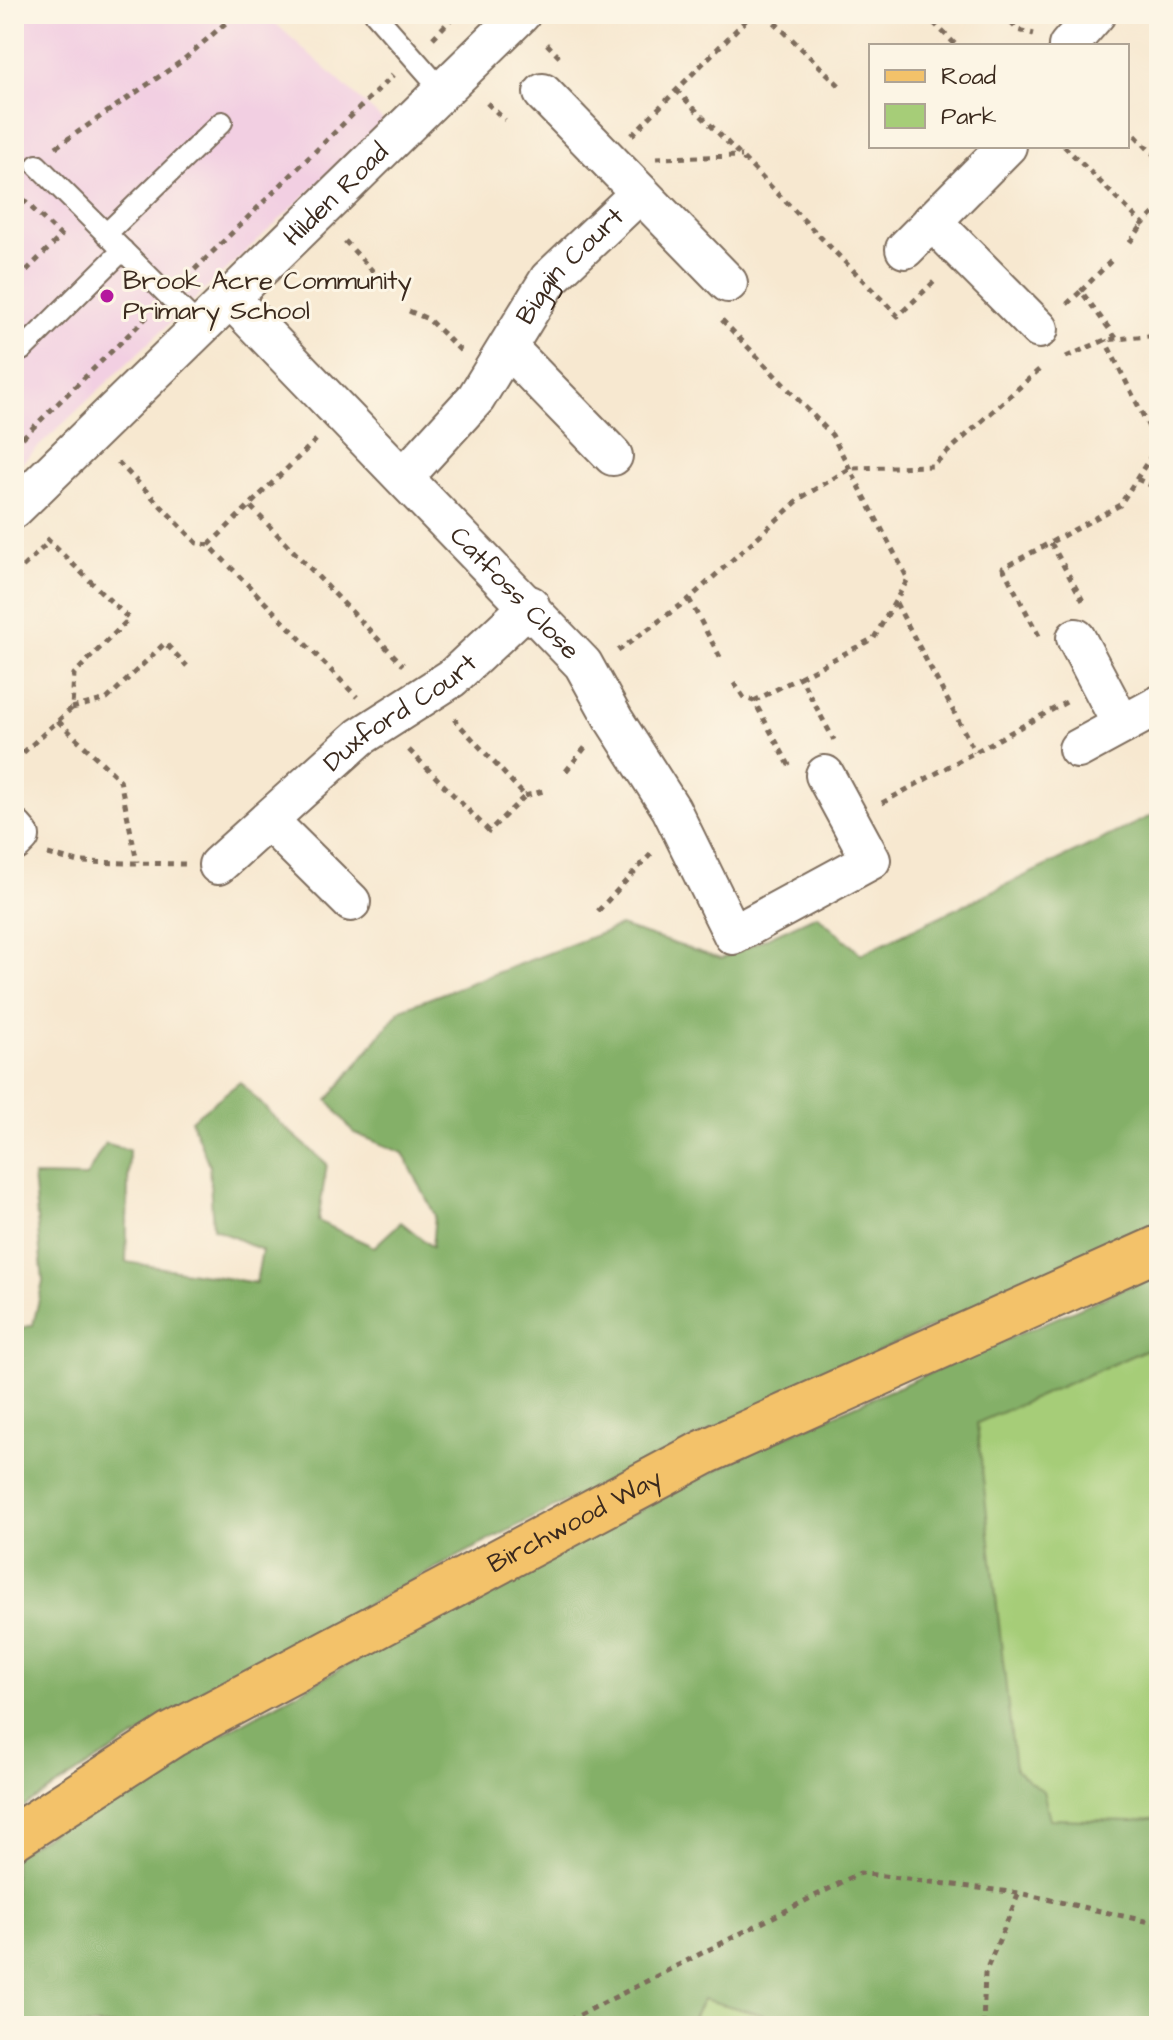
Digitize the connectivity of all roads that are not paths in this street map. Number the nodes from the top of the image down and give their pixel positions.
1 (375, 14) edge
2 (521, 14) edge
3 (1096, 14) edge
4 (1057, 41) edge
5 (442, 90) junction
6 (543, 93) dead end
7 (222, 122) dead end
8 (1005, 148) edge
9 (37, 165) road end
10 (640, 193) junction
11 (932, 221) junction
12 (106, 234) junction
13 (905, 249) dead end
14 (123, 250) junction
15 (728, 283) road end
16 (230, 298) junction
17 (200, 327) junction
18 (1039, 329) road end
19 (22, 350) dead end
20 (499, 364) junction
21 (613, 456) dead end
22 (404, 477) junction
23 (14, 509) edge
24 (530, 605) junction
25 (1059, 640) road end
26 (1159, 705) edge
27 (1122, 725) junction
28 (1078, 749) dead end
29 (825, 775) road end
30 (268, 820) junction
31 (218, 865) road end
32 (351, 902) dead end
33 (1159, 1248) edge
34 (14, 1837) edge

1 - 5 lane
2 - 5 street, Hilden Road
3 - 4 street
5 - 16 street, Hilden Road
6 - 10 street, Biggin Court
7 - 12 lane
8 - 11 street
9 - 12 lane
10 - 15 street, Biggin Court
10 - 20 street, Biggin Court
11 - 13 street
11 - 18 street
12 - 14 lane
14 - 17 lane
14 - 19 lane
16 - 17 street, Hilden Road
16 - 22 street, Catfoss Close
17 - 23 street, Hilden Road
20 - 21 street, Biggin Court
20 - 22 street, Biggin Court
22 - 24 street, Catfoss Close
24 - 29 street, Catfoss Close
24 - 30 street, Duxford Court
25 - 27 street
26 - 27 street
27 - 28 street
30 - 31 street, Duxford Court
30 - 32 street
33 - 34 main road, Birchwood Way

